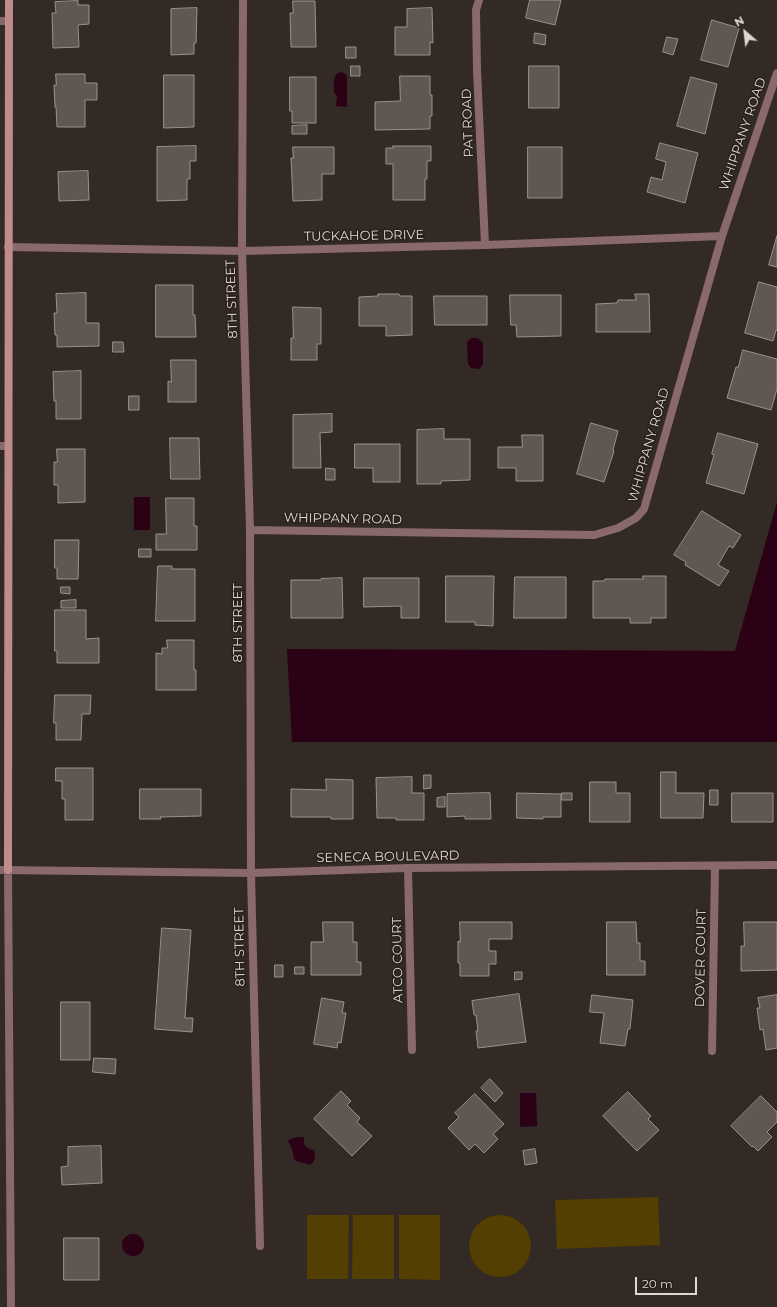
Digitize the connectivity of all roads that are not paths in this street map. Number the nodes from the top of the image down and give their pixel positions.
1 (9, 0) edge
2 (243, 0) edge
3 (479, 0) edge
4 (0, 21) edge
5 (9, 21) junction
6 (777, 73) edge
7 (722, 236) junction
8 (485, 245) junction
9 (8, 247) junction
10 (242, 251) junction
11 (4, 446) edge
12 (250, 530) junction
13 (777, 865) edge
14 (715, 866) junction
15 (408, 868) junction
16 (4, 870) edge
17 (251, 873) junction
18 (412, 1050) dead end
19 (712, 1051) dead end
20 (260, 1246) dead end
21 (11, 1307) edge

1 - 5 street
2 - 10 street, 8TH STREET
3 - 8 street, PAT ROAD
4 - 5 street
5 - 9 street
6 - 7 street, WHIPPANY ROAD
7 - 8 street, TUCKAHOE DRIVE
7 - 12 street, WHIPPANY ROAD
8 - 10 street, TUCKAHOE DRIVE
9 - 10 street, TUCKAHOE DRIVE
9 - 11 street
10 - 12 street, 8TH STREET
11 - 16 street
12 - 17 street, 8TH STREET
13 - 14 street, SENECA BOULEVARD
14 - 15 street, SENECA BOULEVARD
14 - 19 street, DOVER COURT
15 - 17 street, SENECA BOULEVARD
15 - 18 street, ATCO COURT
16 - 17 street, SENECA BOULEVARD
16 - 21 street
17 - 20 street, 8TH STREET

